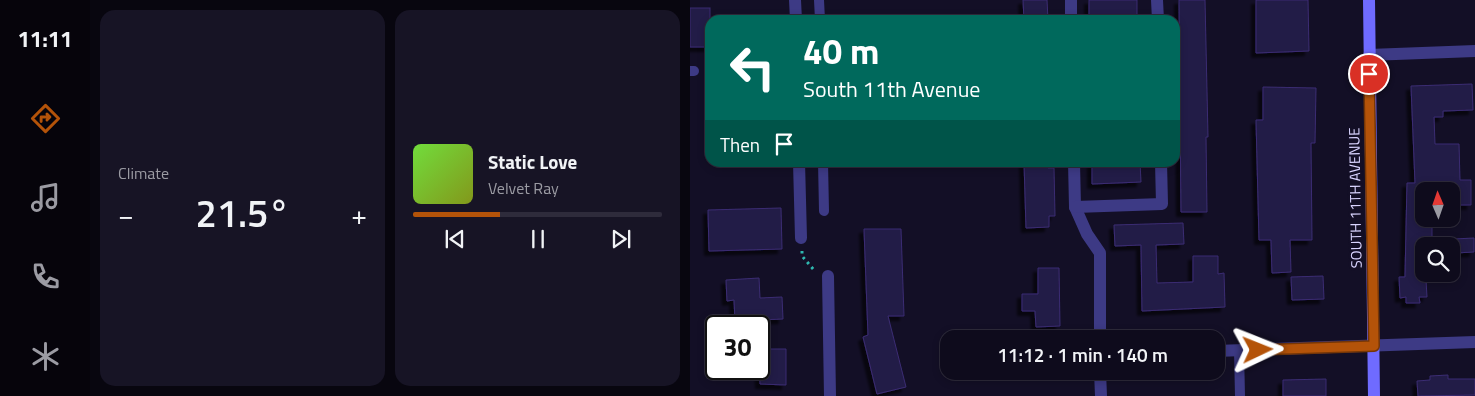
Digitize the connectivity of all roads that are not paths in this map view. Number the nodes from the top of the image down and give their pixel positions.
1 (796, 0) edge
2 (819, 0) edge
3 (1070, 0) edge
4 (1158, 0) edge
5 (1369, 0) edge
6 (796, 15) edge
7 (820, 15) edge
8 (1071, 15) edge
9 (1158, 15) edge
10 (1475, 51) edge
11 (1369, 55) junction
12 (799, 167) edge
13 (823, 167) edge
14 (1074, 167) edge
15 (1161, 167) edge
16 (1076, 207) junction
17 (824, 211) dead end
18 (801, 238) road end
19 (828, 276) road end
20 (1100, 330) edge
21 (1475, 342) edge
22 (1374, 346) junction
23 (1239, 350) junction
24 (1225, 351) edge
25 (1100, 380) edge
26 (830, 396) edge
27 (1101, 396) edge
28 (1240, 396) edge
29 (1374, 396) edge

1 - 6 street
2 - 7 lane
3 - 8 street
4 - 9 street
5 - 11 street, SOUTH 11TH AVENUE
10 - 11 street
11 - 22 street, SOUTH 11TH AVENUE
12 - 18 street
13 - 17 lane
14 - 16 street
15 - 16 street
16 - 20 street
19 - 26 street
21 - 22 street
22 - 23 street
22 - 29 street, SOUTH 11TH AVENUE
23 - 24 street
23 - 28 lane
25 - 27 street

